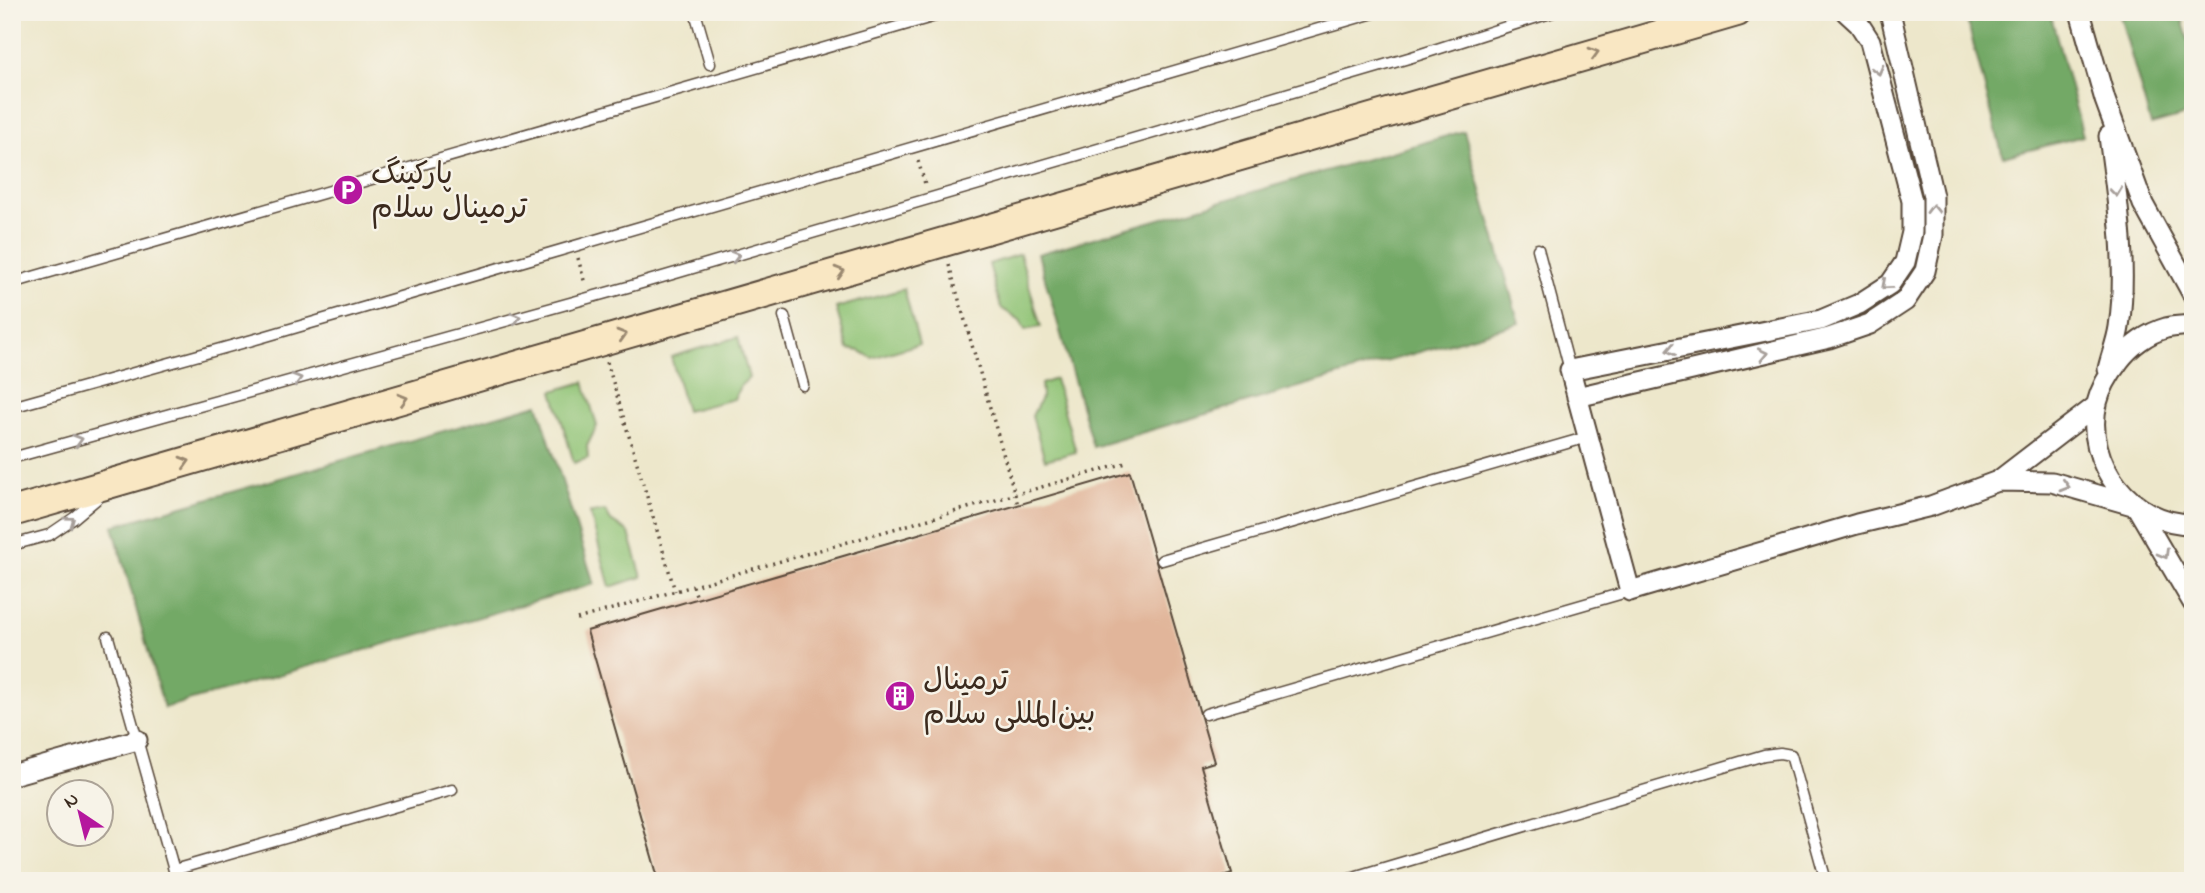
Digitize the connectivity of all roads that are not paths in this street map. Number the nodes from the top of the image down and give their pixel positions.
1 (695, 12) edge
2 (948, 12) edge
3 (1377, 12) edge
4 (1553, 12) edge
5 (1737, 12) edge
6 (1846, 12) edge
7 (1890, 12) edge
8 (2080, 12) edge
9 (710, 64) dead end
10 (2105, 100) junction
11 (1538, 249) dead end
12 (12, 283) edge
13 (2193, 295) edge
14 (784, 316) dead end
15 (2193, 325) edge
16 (1570, 370) junction
17 (2105, 379) junction
18 (803, 384) dead end
19 (1577, 397) junction
20 (2096, 405) junction
21 (12, 407) edge
22 (1588, 436) junction
23 (12, 458) edge
24 (119, 481) junction
25 (1998, 481) junction
26 (2136, 506) junction
27 (12, 512) edge
28 (2193, 524) edge
29 (12, 545) edge
30 (1162, 560) dead end
31 (1630, 591) junction
32 (2193, 603) edge
33 (108, 637) dead end
34 (1206, 714) dead end
35 (137, 740) junction
36 (12, 775) edge
37 (452, 790) dead end
38 (174, 870) junction
39 (177, 881) edge
40 (1340, 881) edge
41 (1826, 881) edge

1 - 9 lane
2 - 12 lane
3 - 21 lane
23 -> 4 lane
24 -> 5 street
6 -> 16 street
19 -> 7 street
8 - 10 street
10 - 13 street
10 -> 17 street
11 - 16 lane
14 - 18 lane
15 - 17 street
16 - 19 street
17 - 20 street
19 - 22 street
20 - 25 street
20 - 26 street
22 - 30 lane
22 - 31 street
24 - 27 street
29 -> 24 lane
25 -> 26 street
25 - 31 street
26 - 28 street
26 -> 32 street
31 - 34 lane
33 - 35 lane
35 - 36 street
35 - 38 lane
37 - 38 lane
38 - 39 lane
40 - 41 lane

